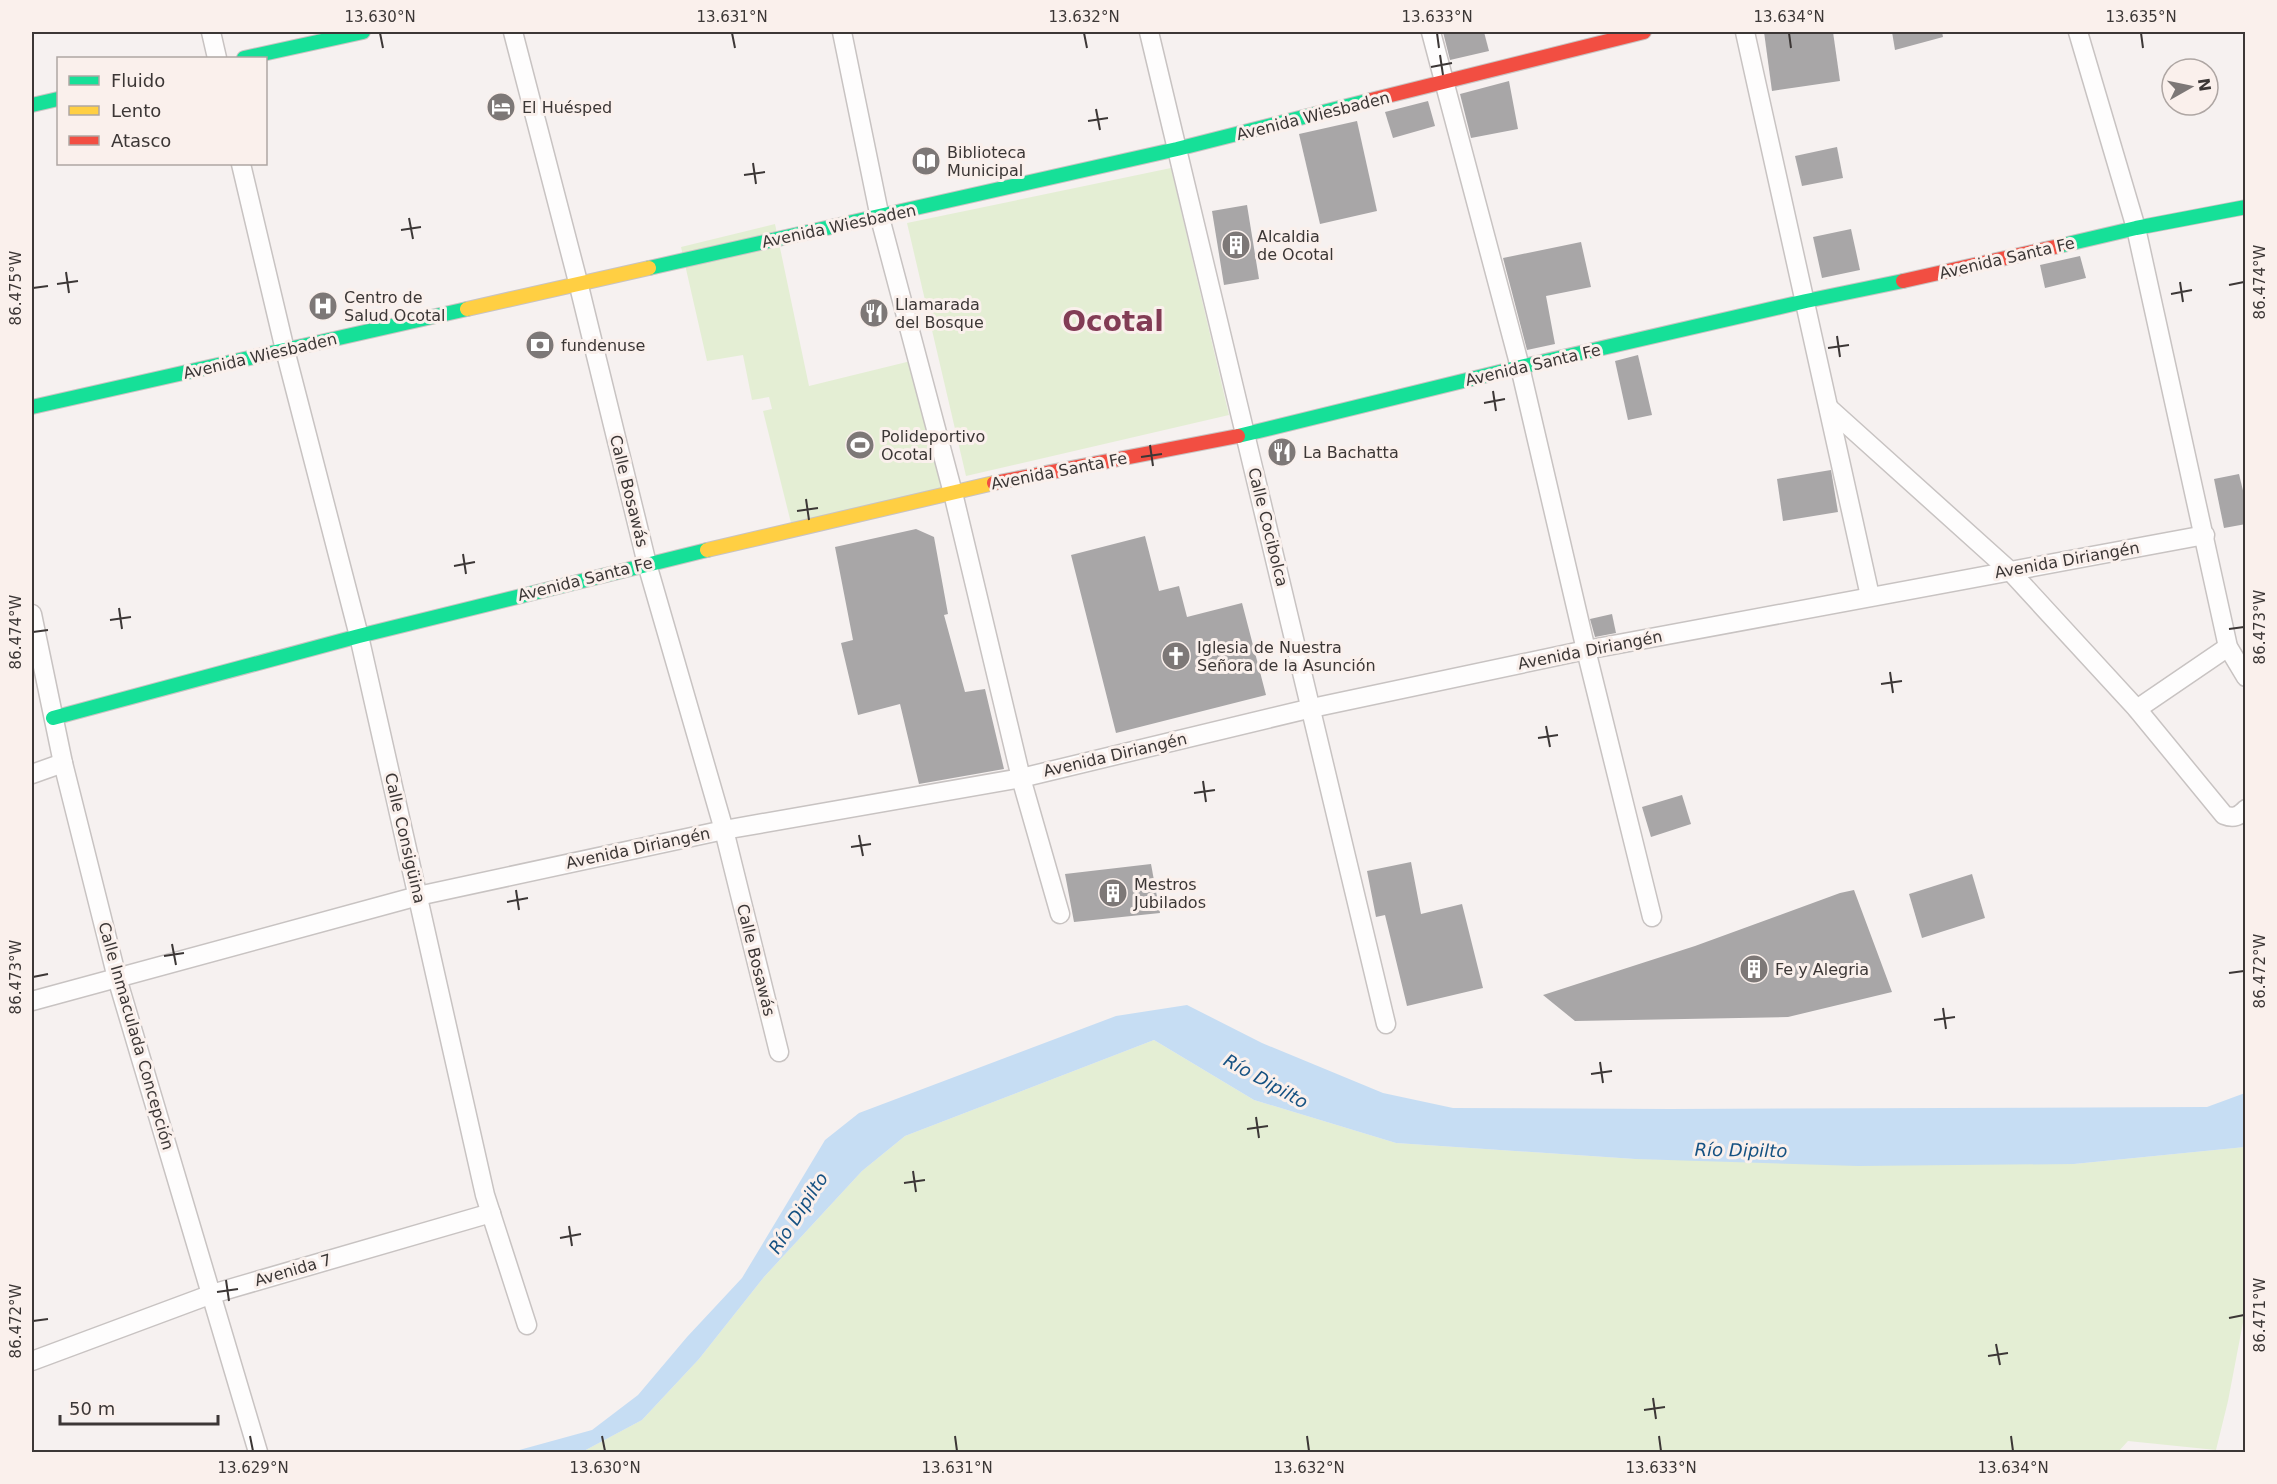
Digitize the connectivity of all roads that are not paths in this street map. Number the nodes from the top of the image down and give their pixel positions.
1 (211, 32) edge
2 (363, 32) edge
3 (513, 32) edge
4 (842, 32) edge
5 (1149, 32) edge
6 (1431, 32) edge
7 (1644, 32) edge
8 (1745, 32) edge
9 (2078, 32) edge
10 (217, 57) edge
11 (249, 57) edge
12 (1443, 84) junction
13 (57, 99) edge
14 (32, 105) edge
15 (1178, 149) junction
16 (241, 165) edge
17 (2246, 207) edge
18 (879, 218) junction
19 (2136, 228) junction
20 (578, 282) junction
21 (1806, 301) junction
22 (285, 350) junction
23 (1520, 367) junction
24 (32, 406) edge
25 (1830, 410) junction
26 (1245, 435) junction
27 (953, 493) junction
28 (2205, 535) junction
29 (647, 564) junction
30 (2010, 571) junction
31 (1870, 596) junction
32 (32, 614) edge
33 (359, 636) junction
34 (2228, 647) junction
35 (1586, 650) junction
36 (2246, 677) edge
37 (1312, 708) junction
38 (2137, 709) junction
39 (54, 718) junction
40 (63, 763) junction
41 (32, 774) edge
42 (1021, 778) junction
43 (2246, 809) edge
44 (724, 830) junction
45 (417, 896) junction
46 (1060, 914) dead end
47 (1652, 917) dead end
48 (117, 978) junction
49 (32, 1001) edge
50 (1386, 1024) dead end
51 (779, 1052) dead end
52 (491, 1213) junction
53 (212, 1294) junction
54 (527, 1325) dead end
55 (32, 1361) edge
56 (258, 1452) edge

1 - 10 street
2 - 11 street
3 - 20 street, Calle Bosawás
4 - 18 street
5 - 15 street, Calle Cocibolca
6 - 12 street
7 - 12 street, Avenida Wiesbaden
8 - 21 street
9 - 19 street
12 - 15 street, Avenida Wiesbaden
12 - 23 street
13 - 14 street
15 - 18 street, Avenida Wiesbaden
15 - 26 street, Calle Cocibolca
16 - 22 street, Calle Consigüina
17 - 19 street, Avenida Santa Fe
18 - 20 street, Avenida Wiesbaden
18 - 27 street
19 - 21 street, Avenida Santa Fe
19 - 28 street
20 - 22 street, Avenida Wiesbaden
20 - 29 street, Calle Bosawás
21 - 23 street, Avenida Santa Fe
21 - 25 street
22 - 24 street, Avenida Wiesbaden
22 - 33 street, Calle Consigüina
23 - 26 street, Avenida Santa Fe
23 - 35 street
25 - 30 street
25 - 31 street
26 - 27 street, Avenida Santa Fe
26 - 37 street, Calle Cocibolca
27 - 29 street, Avenida Santa Fe
27 - 42 street
28 - 30 street, Avenida Diriangén
28 - 34 street
29 - 33 street, Avenida Santa Fe
29 - 44 street, Calle Bosawás
30 - 31 street, Avenida Diriangén
30 - 38 street
31 - 35 street, Avenida Diriangén
32 - 39 street, Calle Inmaculada Concepción
33 - 39 street, Avenida Santa Fe
33 - 45 street, Calle Consigüina
34 - 36 street
34 - 38 street
35 - 37 street, Avenida Diriangén
35 - 47 street
37 - 42 street, Avenida Diriangén
37 - 50 street, Calle Cocibolca
38 - 43 street
39 - 40 street, Calle Inmaculada Concepción
40 - 41 street
40 - 48 street, Calle Inmaculada Concepción
42 - 44 street, Avenida Diriangén
42 - 46 street
44 - 45 street, Avenida Diriangén
44 - 51 street, Calle Bosawás
45 - 48 street, Avenida Diriangén
45 - 52 street, Calle Consigüina
48 - 49 street, Avenida Diriangén
48 - 53 street, Calle Inmaculada Concepción
52 - 53 street, Avenida 7
52 - 54 street, Calle Consigüina
53 - 55 street, Avenida 7
53 - 56 street, Calle Inmaculada Concepción

